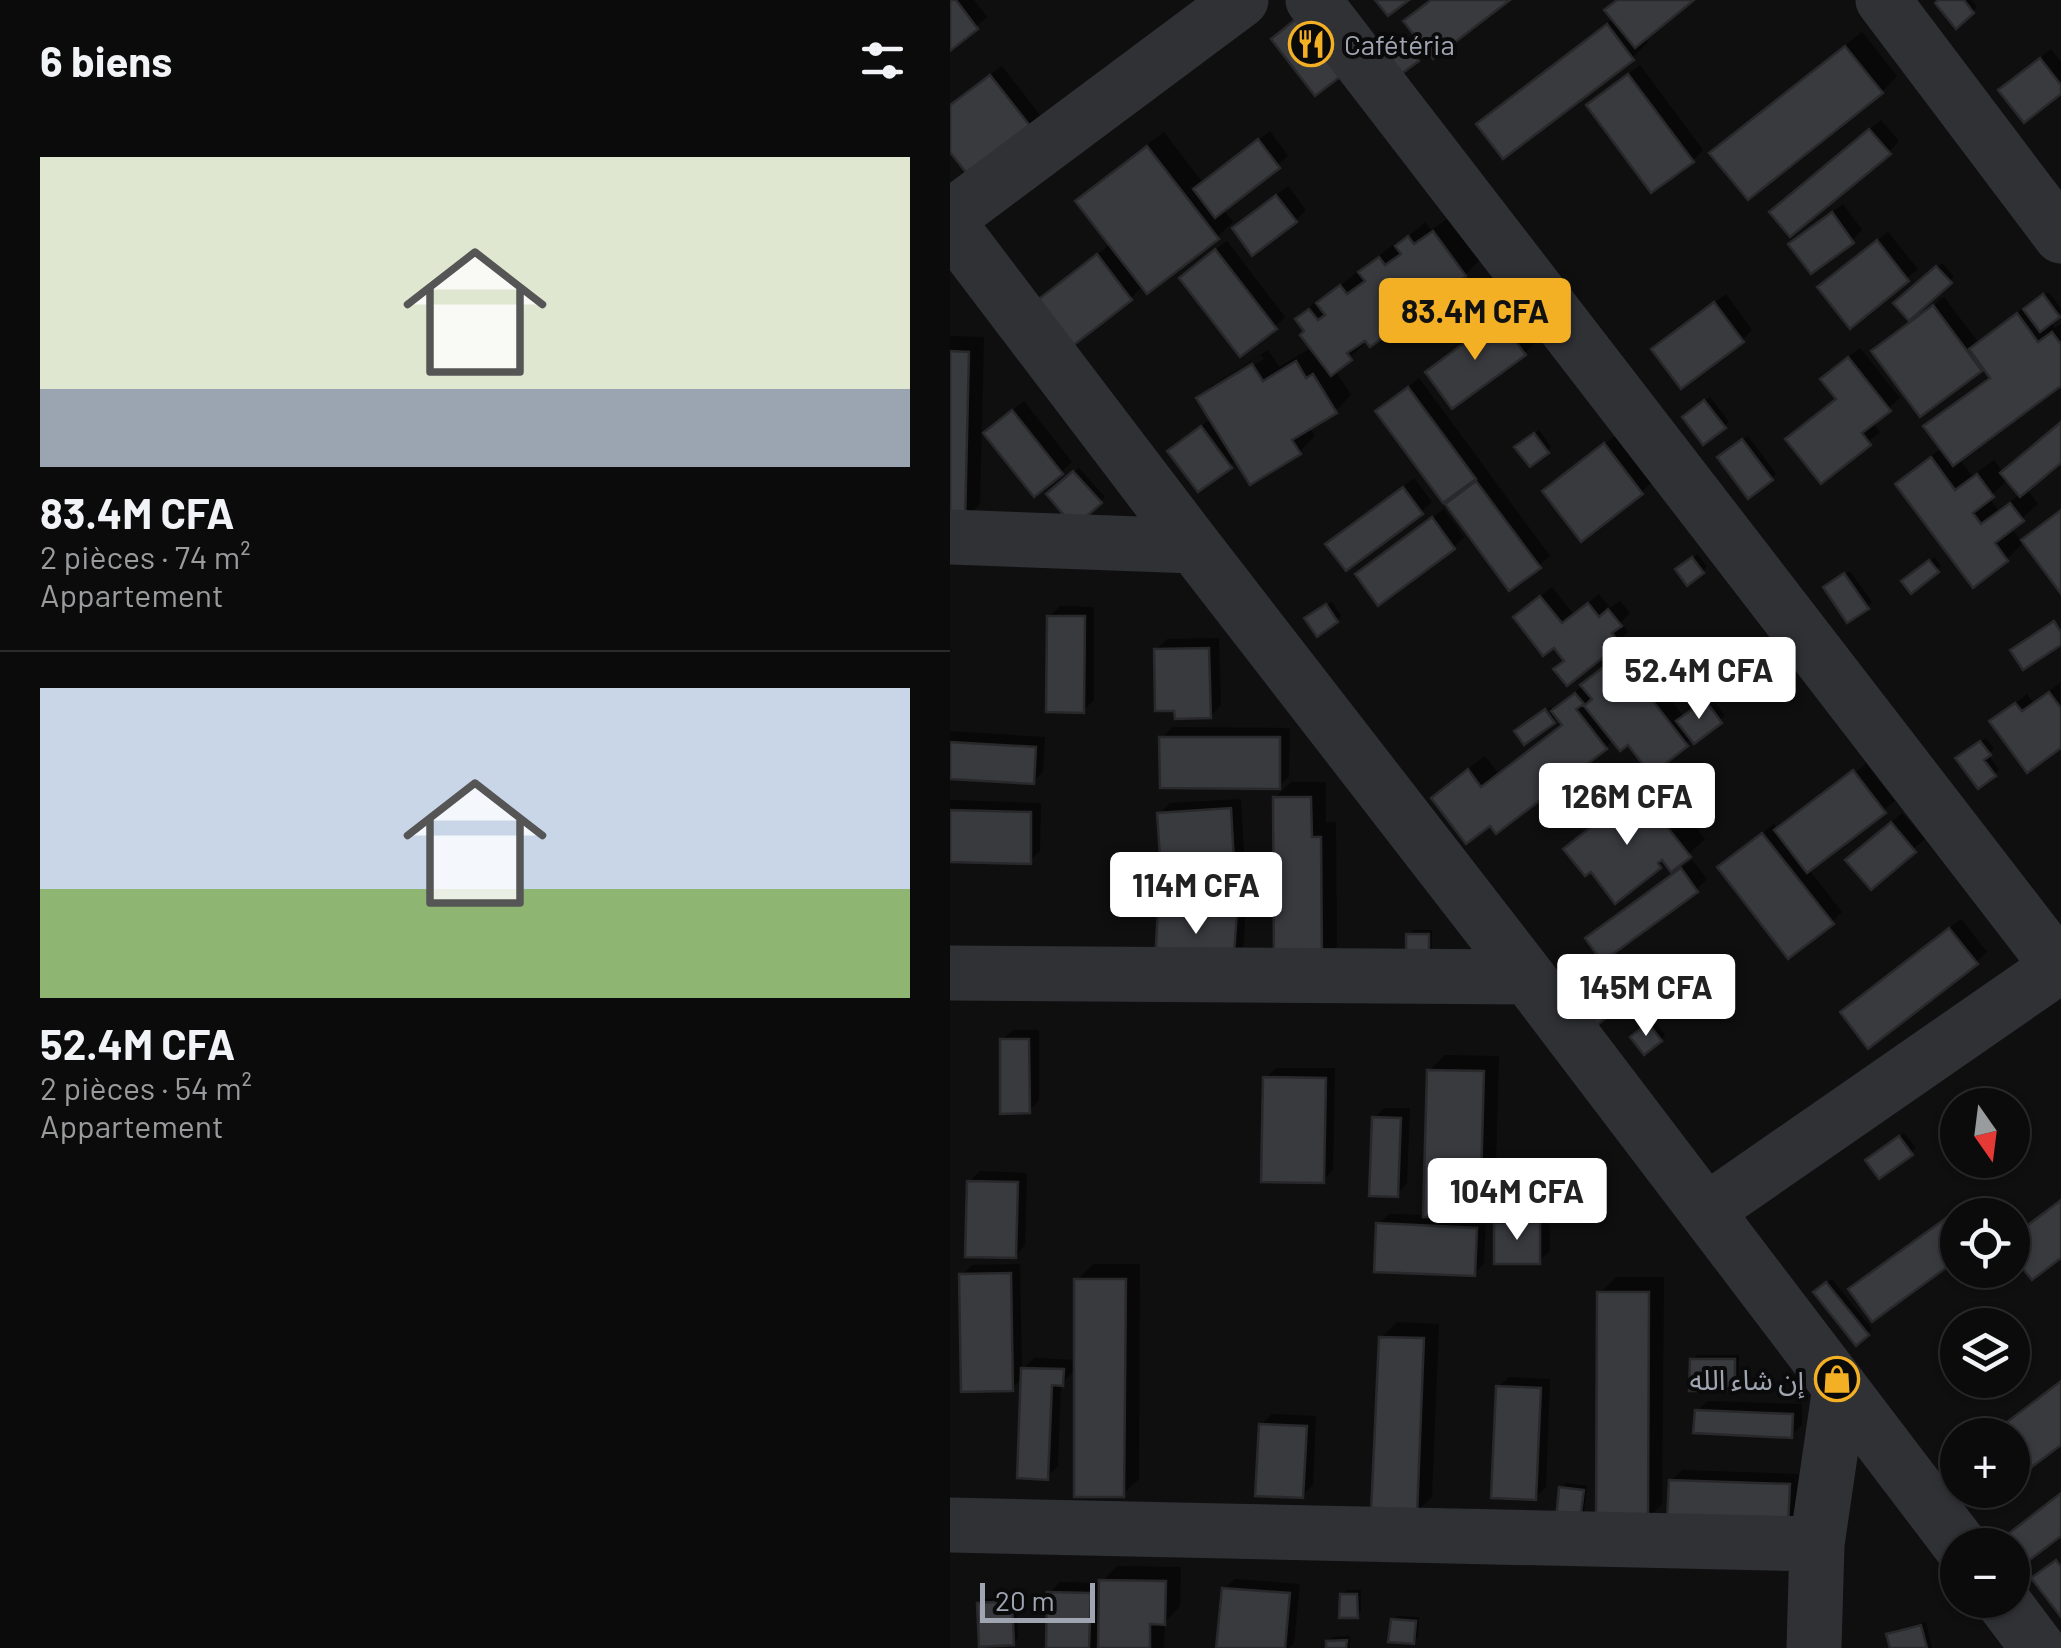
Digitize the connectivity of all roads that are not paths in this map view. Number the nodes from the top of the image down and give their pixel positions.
1 (1241, 0) edge
2 (1313, 0) edge
3 (1883, 0) edge
4 (950, 217) edge
5 (950, 226) edge
6 (2061, 236) edge
7 (950, 537) edge
8 (1194, 546) junction
9 (2060, 967) edge
10 (950, 973) edge
11 (1528, 977) junction
12 (1706, 1211) junction
13 (1840, 1387) junction
14 (950, 1525) edge
15 (1947, 1528) edge
16 (1817, 1544) junction
17 (2016, 1618) edge
18 (1814, 1648) edge
19 (2038, 1648) edge

1 - 4 street
2 - 9 street
3 - 6 street
5 - 8 street
7 - 8 street
8 - 11 street
9 - 12 street
10 - 11 street
11 - 12 street
12 - 13 street
13 - 15 street
13 - 16 street
14 - 16 street
16 - 18 street
17 - 19 street

